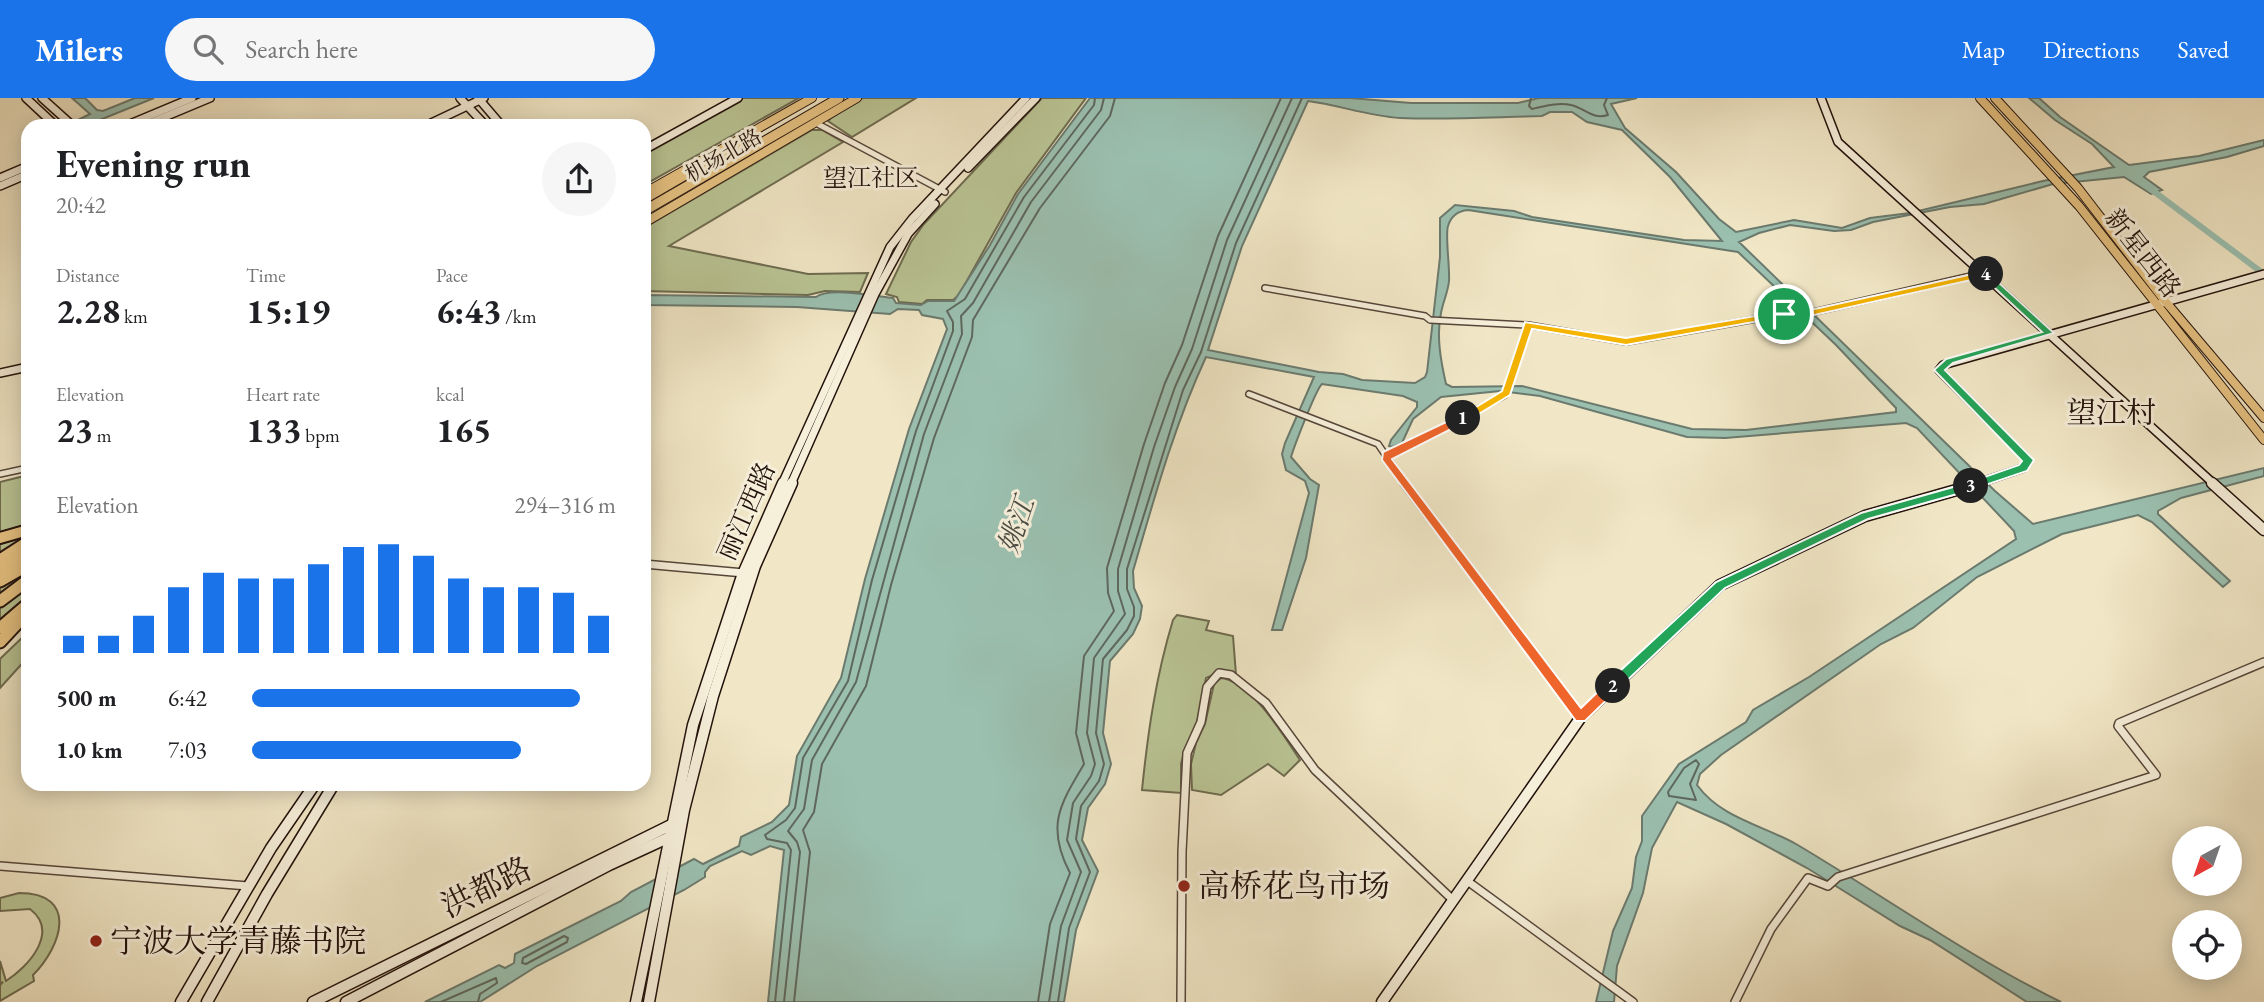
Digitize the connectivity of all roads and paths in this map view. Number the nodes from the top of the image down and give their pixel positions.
1 (26, 98) edge
2 (192, 98) edge
3 (210, 98) edge
4 (460, 98) edge
5 (738, 98) edge
6 (811, 98) edge
7 (828, 98) edge
8 (839, 98) edge
9 (857, 98) edge
10 (1026, 98) edge
11 (1036, 98) edge
12 (1821, 98) edge
13 (1980, 98) edge
14 (1995, 98) edge
15 (45, 99) edge
16 (479, 99) edge
17 (468, 105) junction
18 (49, 119) edge
19 (65, 119) edge
20 (142, 119) edge
21 (160, 119) edge
22 (439, 119) edge
23 (480, 119) edge
24 (496, 119) edge
25 (816, 123) junction
26 (651, 146) edge
27 (717, 163) junction
28 (21, 169) edge
29 (21, 177) edge
30 (0, 178) edge
31 (0, 186) edge
32 (651, 189) edge
33 (943, 190) junction
34 (651, 196) edge
35 (651, 201) edge
36 (651, 208) edge
37 (651, 219) edge
38 (1984, 273) junction
39 (2264, 274) edge
40 (1265, 288) dead end
41 (872, 294) joint
42 (2165, 301) junction
43 (861, 315) joint
44 (1528, 325) junction
45 (2049, 333) junction
46 (21, 368) edge
47 (0, 373) edge
48 (1249, 394) dead end
49 (2264, 418) edge
50 (2264, 440) edge
51 (1387, 455) junction
52 (21, 470) edge
53 (0, 474) edge
54 (2264, 530) edge
55 (21, 532) edge
56 (0, 538) edge
57 (21, 546) edge
58 (21, 552) edge
59 (21, 559) edge
60 (0, 561) edge
61 (651, 565) edge
62 (21, 569) edge
63 (0, 570) edge
64 (748, 574) junction
65 (0, 581) edge
66 (21, 582) edge
67 (21, 584) edge
68 (21, 592) edge
69 (0, 593) edge
70 (0, 602) edge
71 (21, 610) edge
72 (21, 620) edge
73 (0, 628) edge
74 (0, 642) edge
75 (2264, 662) edge
76 (1581, 717) junction
77 (310, 791) edge
78 (330, 791) edge
79 (676, 829) junction
80 (668, 839) junction
81 (0, 866) edge
82 (1466, 880) junction
83 (248, 886) junction
84 (1453, 900) junction
85 (181, 1002) edge
86 (208, 1002) edge
87 (313, 1002) edge
88 (346, 1002) edge
89 (636, 1002) edge
90 (649, 1002) edge
91 (1181, 1002) edge
92 (1381, 1002) edge
93 (1633, 1002) edge
94 (1735, 1002) edge

1 - 18 main road
2 - 20 main road
3 - 21 main road
4 - 17 main road
5 - 26 main road
6 - 32 main road, 机场北路
7 - 27 highway
8 - 27 highway
9 - 25 main road, 机场北路
10 - 33 main road, 丽江西路
11 - 33 main road, 丽江西路
12 - 38 main road
13 - 50 main road, 新星西路
14 - 42 main road, 新星西路
15 - 19 main road
16 - 17 main road
16 - 24 main road
17 - 22 main road
17 - 23 main road
25 - 33 street
25 - 37 main road, 机场北路
27 - 34 highway
27 - 35 highway, 机场北路
27 - 36 highway, 机场北路
28 - 30 main road
29 - 31 main road
33 - 41 main road, 丽江西路
38 - 44 street
38 - 45 main road
39 - 42 street
40 - 44 street
41 - 43 street, 丽江西路
42 - 45 street
42 - 49 main road, 新星西路
43 - 64 main road, 丽江西路
44 - 51 street
45 - 54 main road
45 - 76 main road
46 - 47 main road
48 - 51 street
51 - 76 street
52 - 53 street
55 - 56 main road
57 - 60 highway
58 - 60 highway
59 - 63 highway
61 - 64 street
62 - 65 highway
64 - 79 main road, 洪都路
64 - 79 main road, 丽江西路
66 - 69 highway
67 - 70 highway
68 - 70 highway
71 - 73 highway
72 - 74 highway
75 - 94 street
76 - 82 main road
77 - 83 main road
78 - 86 main road
79 - 80 main road, 洪都路
79 - 87 main road, 洪都路
79 - 90 main road, 丽江西路
80 - 88 main road, 洪都路
80 - 89 main road
81 - 83 street
82 - 84 main road
82 - 93 street
83 - 85 main road
84 - 91 street
84 - 92 main road

